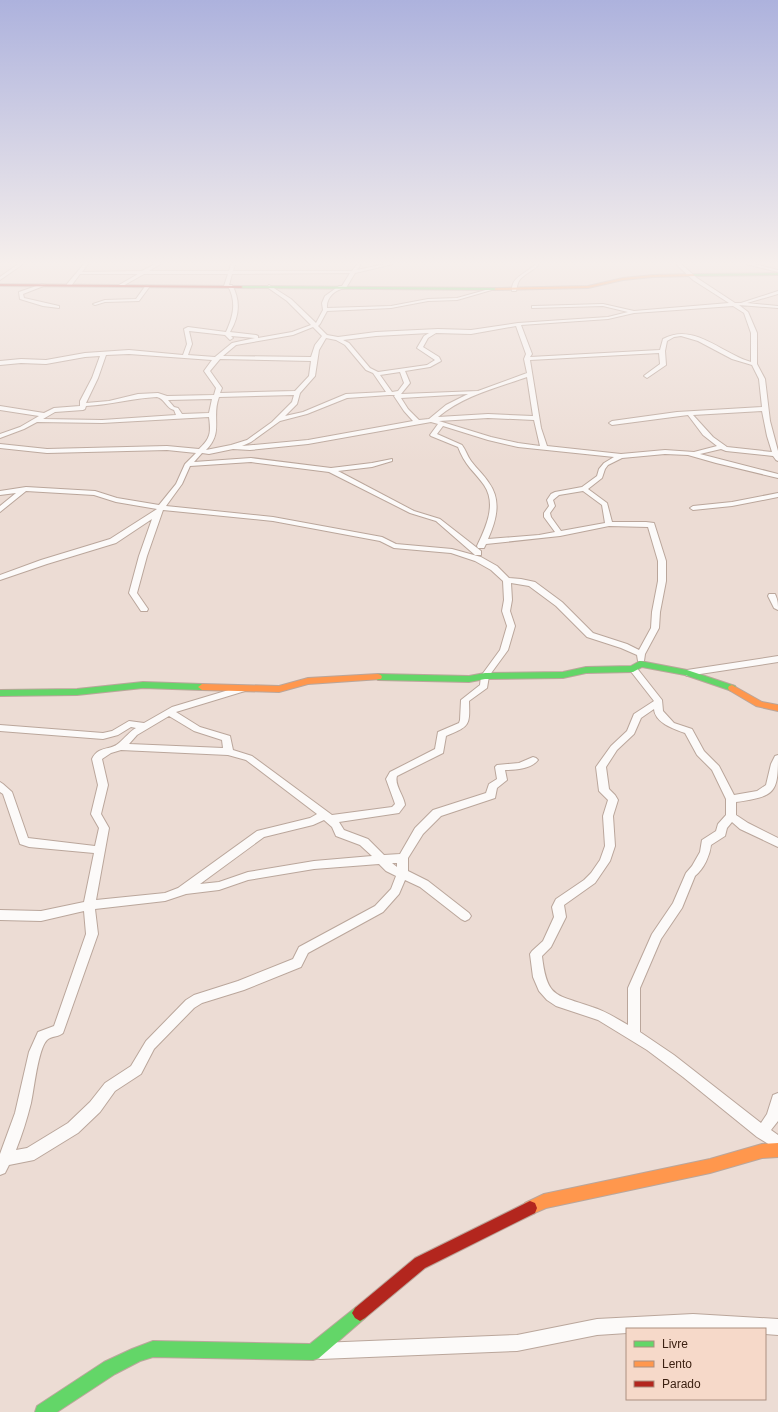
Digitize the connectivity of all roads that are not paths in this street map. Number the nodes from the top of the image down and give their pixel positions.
1 (187, 330) edge
2 (194, 330) edge
3 (229, 330) edge
4 (301, 330) edge
5 (319, 330) edge
6 (483, 330) edge
7 (521, 330) edge
8 (753, 330) edge
9 (435, 331) junction
10 (227, 334) junction
11 (325, 336) junction
12 (268, 339) junction
13 (338, 339) junction
14 (234, 344) junction
15 (662, 351) junction
16 (104, 353) junction
17 (184, 357) junction
18 (217, 358) junction
19 (313, 359) junction
20 (527, 359) junction
21 (0, 363) edge
22 (754, 364) junction
23 (402, 370) junction
24 (377, 374) junction
25 (530, 374) junction
26 (647, 376) dead end
27 (481, 392) junction
28 (297, 393) junction
29 (395, 394) junction
30 (217, 396) junction
31 (164, 398) junction
32 (82, 406) junction
33 (308, 406) dead end
34 (0, 408) edge
35 (314, 408) junction
36 (764, 409) junction
37 (689, 413) junction
38 (212, 414) junction
39 (45, 415) junction
40 (179, 415) junction
41 (536, 418) junction
42 (36, 420) junction
43 (276, 420) junction
44 (431, 420) junction
45 (77, 422) junction
46 (418, 423) junction
47 (442, 423) junction
48 (612, 423) dead end
49 (0, 436) edge
50 (0, 446) edge
51 (544, 447) junction
52 (720, 447) junction
53 (233, 448) junction
54 (202, 452) junction
55 (694, 454) junction
56 (621, 456) junction
57 (777, 456) edge
58 (390, 460) dead end
59 (188, 464) junction
60 (331, 470) junction
61 (778, 476) edge
62 (23, 489) junction
63 (584, 489) junction
64 (0, 493) edge
65 (778, 495) edge
66 (693, 508) dead end
67 (0, 510) edge
68 (160, 510) junction
69 (609, 524) junction
70 (560, 534) junction
71 (483, 542) junction
72 (478, 556) junction
73 (0, 578) edge
74 (508, 580) junction
75 (772, 596) dead end
76 (778, 608) edge
77 (144, 609) dead end
78 (641, 654) junction
79 (778, 659) edge
80 (637, 666) junction
81 (687, 673) junction
82 (485, 676) junction
83 (242, 689) junction
84 (0, 693) edge
85 (658, 702) junction
86 (778, 708) edge
87 (169, 712) junction
88 (145, 726) junction
89 (0, 728) edge
90 (121, 747) junction
91 (228, 752) junction
92 (778, 758) edge
93 (533, 760) dead end
94 (0, 786) edge
95 (731, 799) junction
96 (731, 816) junction
97 (327, 817) junction
98 (778, 843) edge
99 (100, 850) junction
100 (403, 858) junction
101 (382, 860) junction
102 (402, 874) junction
103 (182, 891) junction
104 (89, 905) junction
105 (0, 915) edge
106 (465, 916) dead end
107 (634, 1035) junction
108 (778, 1099) edge
109 (762, 1132) junction
110 (778, 1143) edge
111 (778, 1150) edge
112 (3, 1164) edge
113 (778, 1327) edge
114 (313, 1352) junction
115 (43, 1412) edge

1 - 17 street
2 - 10 street
3 - 10 street
4 - 12 street
5 - 11 street
6 - 9 street
7 - 20 street
8 - 22 street
9 - 13 street
9 - 23 street
10 - 12 street
10 - 14 street
11 - 13 street
11 - 19 street
12 - 14 street
13 - 24 street
14 - 18 street
15 - 20 street
15 - 22 street
15 - 26 street
16 - 17 street
16 - 21 street
16 - 32 street
17 - 18 street
18 - 19 street
18 - 30 street
19 - 28 street
20 - 25 street
22 - 36 street
23 - 24 street
23 - 29 street
24 - 29 street
25 - 27 street
25 - 41 street
27 - 29 street
27 - 44 street
28 - 30 street
28 - 43 street
29 - 35 street
29 - 46 street
30 - 31 street
30 - 38 street
31 - 32 street
31 - 40 street
32 - 39 street
32 - 45 street
33 - 35 street
34 - 39 street
35 - 43 street
36 - 37 street
36 - 57 street
37 - 48 street
37 - 52 street
38 - 40 street
38 - 54 street
39 - 42 street
40 - 45 street
41 - 44 street
41 - 51 street
42 - 45 street
42 - 49 street
43 - 53 street
44 - 46 street
44 - 47 street
46 - 53 street
47 - 51 street
47 - 71 street
50 - 54 street
51 - 56 street
52 - 55 street
52 - 57 street
53 - 54 street
54 - 59 street
55 - 56 street
55 - 61 street
56 - 63 street
58 - 60 street
59 - 60 street
59 - 68 street
60 - 72 street
62 - 64 street
62 - 67 street
62 - 68 street
63 - 69 street
63 - 70 street
65 - 66 street
68 - 72 street
68 - 73 street
68 - 77 street
69 - 70 street
69 - 78 street
70 - 71 street
71 - 72 street
72 - 74 street
74 - 78 street
74 - 82 street
75 - 76 street
78 - 80 street
79 - 81 street
80 - 81 street
80 - 82 street
80 - 85 street
81 - 86 street
82 - 83 street
82 - 97 street
83 - 84 street
83 - 87 street
85 - 95 street
85 - 107 street
87 - 88 street
87 - 91 street
88 - 89 street
88 - 90 street
90 - 91 street
90 - 99 street
91 - 97 street
92 - 95 street
93 - 100 street
94 - 99 street
95 - 96 street
96 - 98 street
96 - 107 street
97 - 101 street
97 - 103 street
99 - 104 street
100 - 101 street
100 - 102 street
101 - 102 street
101 - 103 street
102 - 106 street
102 - 112 street
103 - 104 street
104 - 105 street
104 - 112 street
107 - 109 street
108 - 109 street
109 - 110 street
111 - 114 street
113 - 114 street
114 - 115 street

